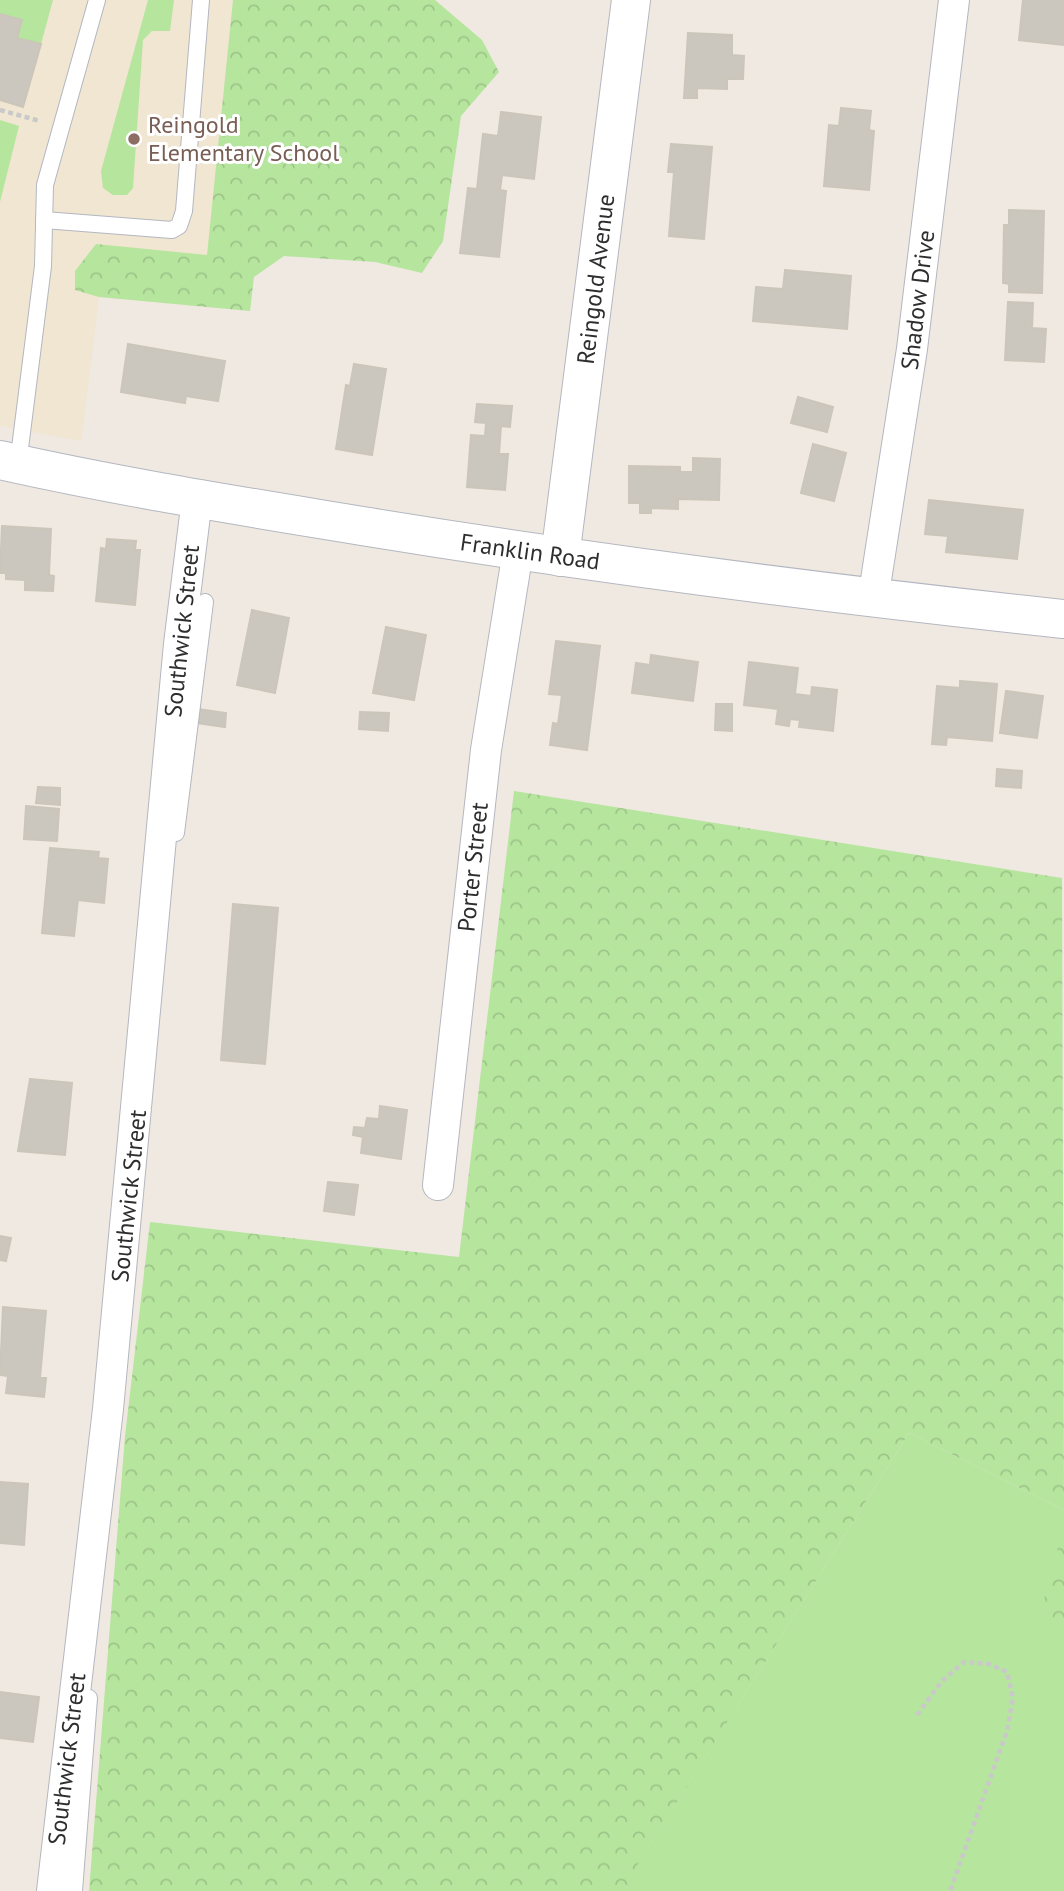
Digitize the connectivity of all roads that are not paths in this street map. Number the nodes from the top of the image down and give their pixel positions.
1 (97, 0) edge
2 (201, 0) edge
3 (631, 0) edge
4 (954, 0) edge
5 (44, 220) junction
6 (9, 462) edge
7 (197, 499) junction
8 (518, 551) junction
9 (560, 557) junction
10 (873, 599) junction
11 (205, 602) dead end
12 (1064, 619) edge
13 (438, 1185) dead end
14 (120, 1274) junction
15 (52, 1891) edge
16 (74, 1891) edge

1 - 5 lane
2 - 5 lane
3 - 9 main road, Reingold Avenue
4 - 10 street, Shadow Drive
5 - 6 lane
6 - 7 main road, Franklin Road
7 - 8 main road, Franklin Road
7 - 14 street, Southwick Street
8 - 9 main road, Franklin Road
8 - 13 street, Porter Street
9 - 10 main road, Franklin Road
10 - 12 main road, Franklin Road
11 - 14 lane
14 - 15 street, Southwick Street
14 - 16 lane

